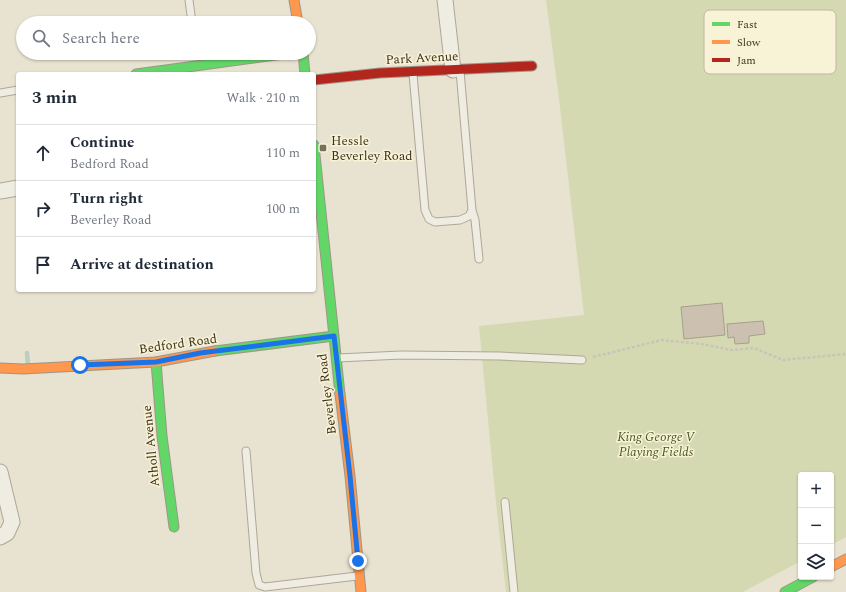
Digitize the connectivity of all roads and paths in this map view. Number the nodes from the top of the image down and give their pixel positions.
1 (189, 0) edge
2 (294, 0) edge
3 (445, 0) edge
4 (191, 16) edge
5 (297, 16) edge
6 (219, 60) edge
7 (303, 60) edge
8 (532, 66) dead end
9 (456, 69) junction
10 (413, 71) junction
11 (146, 72) edge
12 (305, 72) edge
13 (316, 80) edge
14 (16, 90) edge
15 (0, 93) edge
16 (316, 164) edge
17 (16, 188) edge
18 (0, 191) edge
19 (472, 210) junction
20 (325, 238) junction
21 (316, 239) edge
22 (479, 258) dead end
23 (334, 336) junction
24 (846, 354) edge
25 (336, 358) junction
26 (582, 360) joint
27 (156, 362) junction
28 (0, 368) edge
29 (246, 451) dead end
30 (0, 472) edge
31 (504, 502) dead end
32 (174, 527) dead end
33 (0, 537) edge
34 (846, 559) edge
35 (834, 565) edge
36 (360, 575) junction
37 (808, 580) edge
38 (361, 592) edge
39 (514, 592) edge
40 (786, 592) edge

1 - 4 lane
2 - 5 street
3 - 9 street
6 - 11 street
7 - 12 street
8 - 9 street, Park Avenue
9 - 10 street, Park Avenue
9 - 19 lane
10 - 13 street, Park Avenue
10 - 19 lane
14 - 15 lane
16 - 20 street, Beverley Road
17 - 18 street
19 - 22 lane
20 - 21 lane
20 - 23 street, Beverley Road
23 - 25 street, Beverley Road
23 - 27 street, Bedford Road
24 - 26 path
25 - 26 lane
25 - 36 street, Beverley Road
27 - 28 street, Bedford Road
27 - 32 street, Atholl Avenue
29 - 36 lane
30 - 33 street
31 - 39 lane
34 - 35 street
36 - 38 street, Beverley Road
37 - 40 street

